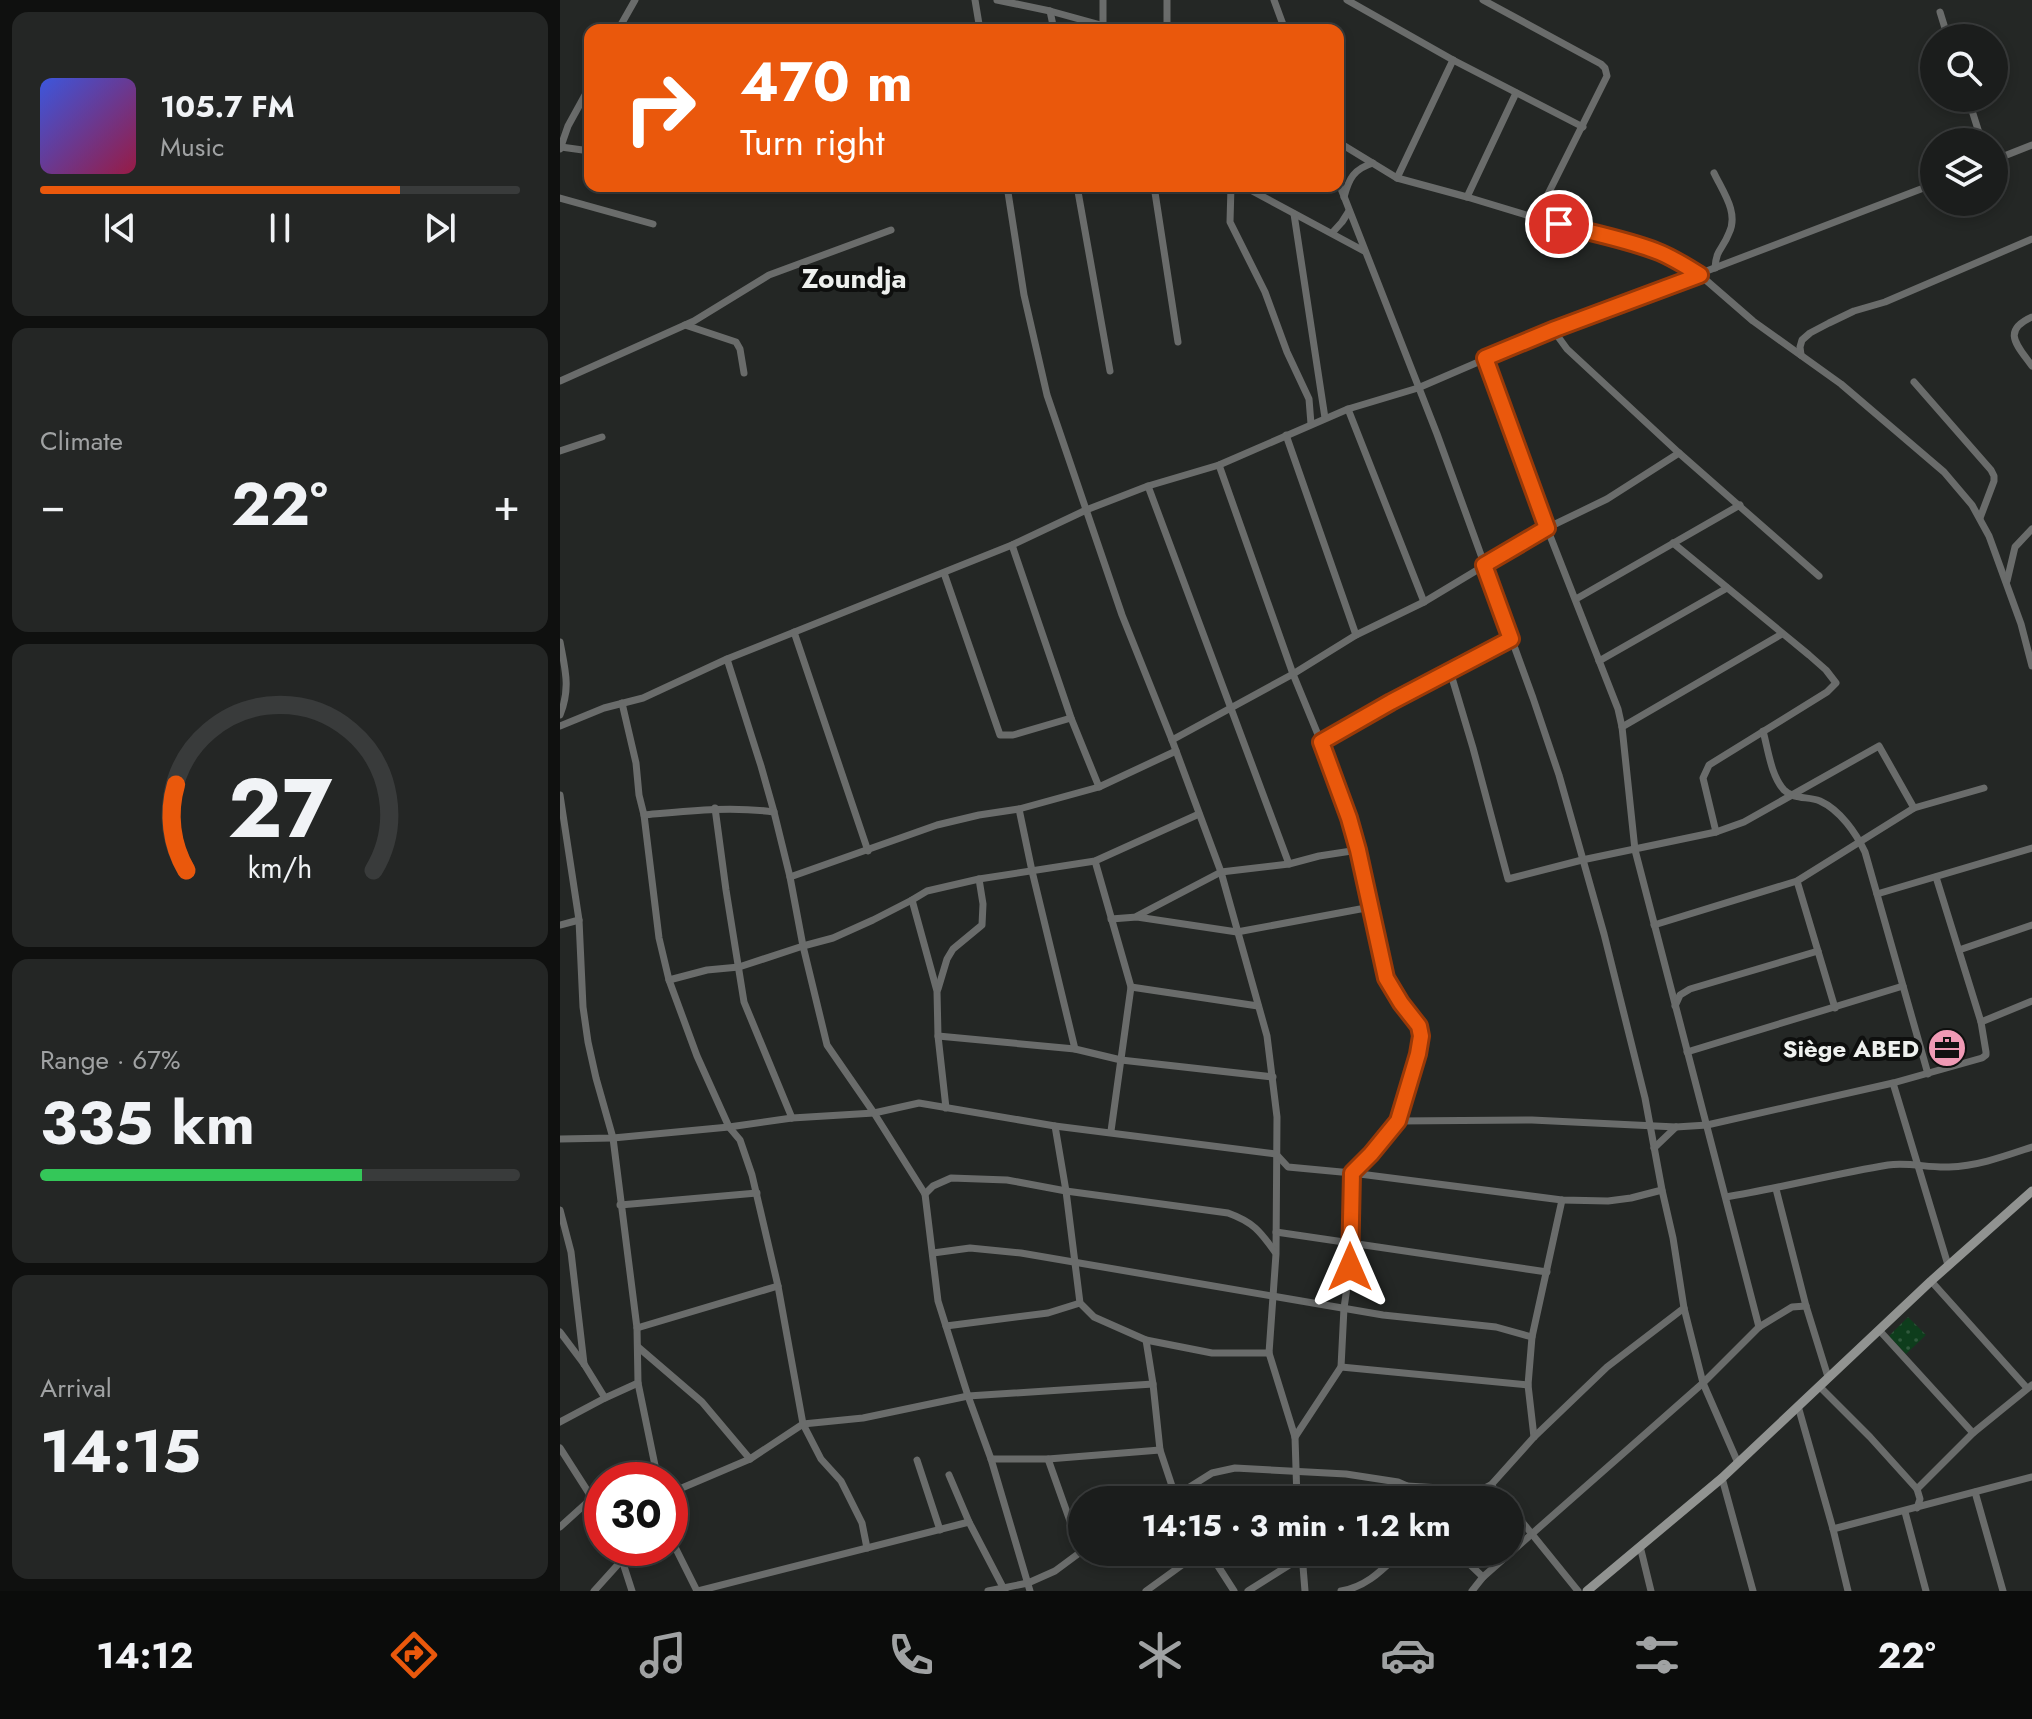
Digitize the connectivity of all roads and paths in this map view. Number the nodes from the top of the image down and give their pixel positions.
1 (635, 0) edge
2 (975, 0) edge
3 (997, 0) edge
4 (1103, 0) edge
5 (1167, 0) edge
6 (1274, 0) edge
7 (1347, 0) edge
8 (1483, 0) edge
9 (1050, 11) junction
10 (1940, 12) dead end
11 (621, 24) edge
12 (979, 24) edge
13 (1053, 24) edge
14 (1103, 24) joint
15 (1167, 24) edge
16 (1283, 24) edge
17 (1944, 24) edge
18 (1453, 60) junction
19 (1516, 93) junction
20 (584, 97) edge
21 (560, 120) edge
22 (568, 126) junction
23 (1583, 127) junction
24 (2032, 145) edge
25 (1344, 146) edge
26 (560, 148) edge
27 (584, 150) edge
28 (2008, 154) edge
29 (1373, 163) junction
30 (1714, 173) dead end
31 (1397, 178) junction
32 (1920, 189) edge
33 (1008, 192) edge
34 (1078, 192) edge
35 (1155, 192) edge
36 (1231, 192) edge
37 (1254, 192) edge
38 (1342, 192) edge
39 (1344, 197) junction
40 (1467, 197) junction
41 (560, 198) edge
42 (1349, 211) junction
43 (1294, 214) junction
44 (1536, 218) junction
45 (653, 224) dead end
46 (891, 230) dead end
47 (1332, 233) junction
48 (2032, 239) edge
49 (1364, 251) junction
50 (1715, 268) junction
51 (1700, 275) junction
52 (2032, 317) edge
53 (685, 325) junction
54 (1555, 329) junction
55 (1178, 342) dead end
56 (1801, 355) junction
57 (1485, 358) junction
58 (2032, 366) edge
59 (1110, 371) dead end
60 (744, 373) dead end
61 (560, 381) edge
62 (1914, 382) dead end
63 (1418, 388) junction
64 (1348, 409) junction
65 (1325, 418) junction
66 (1311, 424) junction
67 (1286, 435) junction
68 (602, 437) dead end
69 (560, 451) edge
70 (1679, 453) junction
71 (1219, 465) junction
72 (1148, 486) junction
73 (1740, 505) junction
74 (1086, 510) junction
75 (1980, 518) junction
76 (1547, 528) junction
77 (2032, 529) edge
78 (1673, 543) junction
79 (1012, 545) junction
80 (1484, 565) junction
81 (944, 573) junction
82 (1819, 576) dead end
83 (2007, 583) junction
84 (1727, 588) junction
85 (1576, 599) junction
86 (1424, 602) junction
87 (794, 632) junction
88 (1782, 634) junction
89 (1356, 635) junction
90 (1511, 639) junction
91 (560, 642) edge
92 (727, 659) junction
93 (1599, 661) junction
94 (2032, 666) edge
95 (1450, 671) junction
96 (1293, 674) junction
97 (622, 703) junction
98 (1230, 709) junction
99 (560, 715) edge
100 (1071, 718) junction
101 (560, 726) edge
102 (1622, 727) junction
103 (1763, 731) junction
104 (1172, 740) junction
105 (1321, 742) junction
106 (1176, 751) junction
107 (1099, 787) junction
108 (1984, 788) dead end
109 (560, 795) edge
110 (1792, 796) junction
111 (715, 808) junction
112 (1914, 808) junction
113 (1019, 809) junction
114 (774, 812) junction
115 (1199, 814) junction
116 (644, 815) junction
117 (1716, 832) junction
118 (1860, 842) junction
119 (2032, 848) edge
120 (1358, 850) junction
121 (1635, 850) junction
122 (868, 851) junction
123 (1582, 860) junction
124 (1095, 861) junction
125 (1289, 864) junction
126 (1032, 871) junction
127 (1221, 872) junction
128 (790, 877) junction
129 (1936, 877) junction
130 (979, 879) junction
131 (1797, 881) junction
132 (1877, 894) junction
133 (912, 900) junction
134 (1371, 907) junction
135 (1137, 917) junction
136 (1111, 919) junction
137 (579, 920) junction
138 (560, 925) edge
139 (1654, 925) junction
140 (2032, 925) edge
141 (1237, 932) junction
142 (803, 946) junction
143 (1959, 950) junction
144 (1818, 951) junction
145 (739, 967) junction
146 (669, 980) junction
147 (1903, 986) junction
148 (1131, 987) junction
149 (937, 991) junction
150 (2032, 1001) edge
151 (1258, 1006) junction
152 (1675, 1006) junction
153 (1835, 1008) junction
154 (1981, 1022) junction
155 (938, 1036) junction
156 (1075, 1049) junction
157 (1687, 1052) junction
158 (1121, 1060) junction
159 (1928, 1074) junction
160 (1273, 1077) junction
161 (1893, 1083) junction
162 (946, 1108) junction
163 (874, 1113) junction
164 (792, 1118) junction
165 (1398, 1121) junction
166 (1650, 1125) junction
167 (1707, 1125) junction
168 (1055, 1126) junction
169 (729, 1127) junction
170 (1676, 1127) junction
171 (1111, 1131) junction
172 (613, 1138) junction
173 (560, 1139) edge
174 (2032, 1147) edge
175 (1654, 1148) junction
176 (1276, 1154) junction
177 (1917, 1164) junction
178 (1352, 1173) junction
179 (1776, 1189) junction
180 (1662, 1190) junction
181 (1066, 1191) junction
182 (2032, 1191) edge
183 (757, 1193) junction
184 (925, 1194) junction
185 (1726, 1197) junction
186 (1562, 1200) junction
187 (620, 1205) junction
188 (560, 1210) edge
189 (1276, 1232) junction
190 (1350, 1243) junction
191 (933, 1253) junction
192 (1276, 1254) junction
193 (1074, 1262) junction
194 (1948, 1265) junction
195 (1547, 1272) junction
196 (1931, 1281) junction
197 (778, 1286) junction
198 (1274, 1297) junction
199 (1080, 1303) junction
200 (1806, 1306) junction
201 (1344, 1308) junction
202 (1684, 1308) junction
203 (946, 1326) junction
204 (1759, 1327) junction
205 (637, 1328) junction
206 (1879, 1330) junction
207 (560, 1332) edge
208 (1532, 1337) junction
209 (1146, 1340) junction
210 (638, 1347) junction
211 (1269, 1353) junction
212 (584, 1364) junction
213 (1341, 1367) junction
214 (1828, 1377) junction
215 (638, 1383) junction
216 (1703, 1383) junction
217 (1153, 1384) junction
218 (1528, 1385) junction
219 (1819, 1386) junction
220 (2030, 1387) edge
221 (968, 1396) junction
222 (605, 1398) junction
223 (1798, 1406) junction
224 (560, 1422) edge
225 (803, 1424) junction
226 (1973, 1433) junction
227 (1295, 1437) junction
228 (1534, 1437) junction
229 (560, 1448) edge
230 (1160, 1450) junction
231 (750, 1459) junction
232 (991, 1459) junction
233 (1048, 1459) junction
234 (917, 1460) dead end
235 (654, 1462) edge
236 (1738, 1463) junction
237 (1295, 1472) junction
238 (949, 1475) dead end
239 (2032, 1477) edge
240 (1722, 1478) junction
241 (688, 1485) edge
242 (1491, 1485) edge
243 (584, 1486) edge
244 (1170, 1486) edge
245 (1190, 1486) edge
246 (1296, 1486) edge
247 (1407, 1486) edge
248 (1917, 1489) junction
249 (1975, 1492) junction
250 (584, 1505) edge
251 (1917, 1508) junction
252 (1905, 1512) junction
253 (1068, 1514) edge
254 (969, 1522) junction
255 (1524, 1524) edge
256 (560, 1527) edge
257 (1833, 1529) junction
258 (940, 1530) junction
259 (1532, 1533) junction
260 (1640, 1546) junction
261 (867, 1548) junction
262 (1068, 1562) edge
263 (617, 1566) edge
264 (624, 1566) edge
265 (684, 1566) edge
266 (1181, 1566) edge
267 (1218, 1566) edge
268 (1284, 1566) edge
269 (1303, 1566) edge
270 (1388, 1566) edge
271 (1471, 1566) edge
272 (1483, 1577) junction
273 (1029, 1587) edge
274 (1369, 1587) edge
275 (1004, 1590) edge
276 (594, 1591) edge
277 (632, 1591) edge
278 (697, 1591) edge
279 (988, 1591) edge
280 (1146, 1591) edge
281 (1234, 1591) edge
282 (1248, 1591) edge
283 (1305, 1591) edge
284 (1341, 1591) edge
285 (1472, 1591) edge
286 (1578, 1591) edge
287 (1587, 1591) edge
288 (1651, 1591) edge
289 (1753, 1591) edge
290 (1848, 1591) edge
291 (1926, 1591) edge
292 (2003, 1591) edge

1 - 11 street
2 - 12 street
3 - 9 street
4 - 14 street
5 - 15 street
6 - 16 street
7 - 18 street
8 - 23 street
9 - 13 street
9 - 14 street
10 - 17 street
18 - 19 street
18 - 31 street
19 - 23 street
19 - 40 street
20 - 22 street
21 - 22 street
22 - 26 street
23 - 44 street
24 - 28 street
25 - 29 street
26 - 27 street
29 - 31 street
29 - 39 street
30 - 50 street
31 - 40 street
32 - 50 street
33 - 74 street
34 - 59 street
35 - 55 street
36 - 66 street
37 - 43 street
38 - 39 street
39 - 42 street
40 - 44 street
41 - 45 street
42 - 47 street
42 - 49 street
43 - 47 street
43 - 65 street
44 - 51 street
46 - 53 street
47 - 49 street
48 - 56 street
49 - 63 street
50 - 51 street
51 - 54 street
51 - 56 street
52 - 58 street
53 - 60 street
53 - 61 street
54 - 57 street
54 - 70 street
56 - 75 street
57 - 63 street
57 - 76 street
62 - 75 street
63 - 64 street
63 - 80 street
64 - 65 street
64 - 86 street
65 - 66 street
66 - 67 street
67 - 71 street
67 - 89 street
68 - 69 street
70 - 73 street
70 - 76 street
71 - 72 street
71 - 96 street
72 - 74 street
72 - 98 street
73 - 78 street
73 - 82 street
74 - 79 street
74 - 104 street
75 - 83 street
76 - 80 street
76 - 85 street
77 - 83 street
78 - 84 street
78 - 85 street
79 - 81 street
79 - 100 street
80 - 86 street
80 - 90 street
81 - 87 street
81 - 100 street
83 - 94 street
84 - 88 street
84 - 93 street
85 - 93 street
86 - 89 street
87 - 92 street
87 - 122 street
88 - 102 street
88 - 103 street
89 - 96 street
90 - 95 street
90 - 123 street
91 - 99 street
92 - 97 street
92 - 114 street
93 - 102 street
95 - 105 street
95 - 123 street
96 - 98 street
96 - 105 street
97 - 101 street
97 - 116 street
98 - 104 street
98 - 125 street
100 - 107 street
102 - 121 street
103 - 110 street
103 - 117 street
104 - 106 street
105 - 120 street
106 - 107 street
106 - 115 street
107 - 113 street
108 - 112 street
109 - 137 street
110 - 112 street
110 - 117 street
110 - 118 street
111 - 114 street
111 - 116 street
111 - 145 street
112 - 118 street
113 - 122 street
113 - 126 street
114 - 128 street
115 - 124 street
115 - 127 street
116 - 146 street
117 - 121 street
118 - 131 street
118 - 132 street
119 - 129 street
120 - 125 street
120 - 134 street
121 - 123 street
121 - 139 street
122 - 128 street
123 - 166 street
124 - 126 street
124 - 136 street
125 - 127 street
126 - 130 street
126 - 156 street
127 - 135 street
127 - 141 street
128 - 142 street
129 - 132 street
129 - 143 street
130 - 133 street
130 - 149 street
131 - 139 street
131 - 144 street
132 - 147 street
133 - 142 street
133 - 149 street
134 - 141 street
134 - 165 street
135 - 136 street
135 - 141 street
136 - 148 street
137 - 138 street
137 - 172 street
139 - 152 street
140 - 143 street
141 - 151 street
142 - 145 street
142 - 163 street
143 - 154 street
144 - 152 street
144 - 153 street
145 - 146 street
145 - 164 street
146 - 169 street
147 - 153 street
147 - 159 street
148 - 151 street
148 - 158 street
149 - 155 street
150 - 154 street
151 - 160 street
152 - 157 street
153 - 157 street
154 - 159 street
155 - 156 street
155 - 162 street
156 - 158 street
157 - 167 street
158 - 160 street
158 - 171 street
159 - 161 street
160 - 176 street
161 - 167 street
161 - 177 street
162 - 163 street
162 - 168 street
163 - 164 street
163 - 184 street
164 - 169 street
165 - 166 street
165 - 178 street
166 - 170 street
166 - 175 street
167 - 170 street
167 - 185 street
168 - 171 street
168 - 181 street
169 - 172 street
169 - 183 street
170 - 175 street
171 - 176 street
172 - 173 street
172 - 187 street
174 - 177 street
175 - 180 street
176 - 178 street
176 - 189 street
177 - 179 street
177 - 194 street
178 - 186 street
178 - 190 street
179 - 185 street
179 - 200 street
180 - 186 street
180 - 202 street
181 - 184 street
181 - 192 street
181 - 193 street
182 - 194 street
183 - 187 street
183 - 197 street
184 - 191 street
185 - 204 street
186 - 195 street
187 - 205 street
188 - 212 street
189 - 190 street
189 - 192 street
190 - 195 street
190 - 201 street
191 - 193 street
191 - 203 street
192 - 198 street
193 - 198 street
193 - 199 street
194 - 196 street
195 - 208 street
196 - 206 street
196 - 220 street
197 - 205 street
197 - 225 street
198 - 201 street
198 - 211 street
199 - 203 street
199 - 209 street
200 - 204 street
200 - 214 street
201 - 208 street
201 - 213 street
202 - 216 street
202 - 228 street
203 - 221 street
204 - 216 street
205 - 210 street
206 - 214 street
206 - 226 street
207 - 212 street
208 - 218 street
209 - 211 street
209 - 217 street
210 - 215 street
210 - 231 street
211 - 227 street
212 - 222 street
213 - 218 street
213 - 227 street
214 - 219 street
215 - 222 street
215 - 235 street
216 - 236 street
216 - 259 street
217 - 221 street
217 - 230 street
218 - 228 street
219 - 223 street
219 - 248 street
220 - 226 street
221 - 225 street
221 - 232 street
222 - 224 street
223 - 236 street
223 - 257 street
225 - 231 street
225 - 261 street
226 - 248 street
227 - 237 street
228 - 242 street
229 - 243 street
230 - 233 street
230 - 244 street
231 - 241 street
232 - 233 street
232 - 273 street
233 - 253 street
234 - 258 street
236 - 240 street
237 - 245 street
237 - 246 street
237 - 247 street
238 - 254 street
239 - 249 street
240 - 260 street
240 - 289 street
248 - 251 street
249 - 251 street
249 - 292 street
250 - 256 street
251 - 252 street
252 - 257 street
252 - 291 street
254 - 258 street
254 - 275 street
255 - 259 street
257 - 290 street
258 - 261 street
259 - 272 street
259 - 286 street
260 - 287 street
260 - 288 street
261 - 278 street
262 - 273 street
263 - 276 street
264 - 277 street
265 - 278 street
266 - 280 street
267 - 281 street
268 - 282 street
269 - 283 street
270 - 274 street
271 - 272 street
272 - 285 street
273 - 275 street
274 - 284 street
275 - 279 street

